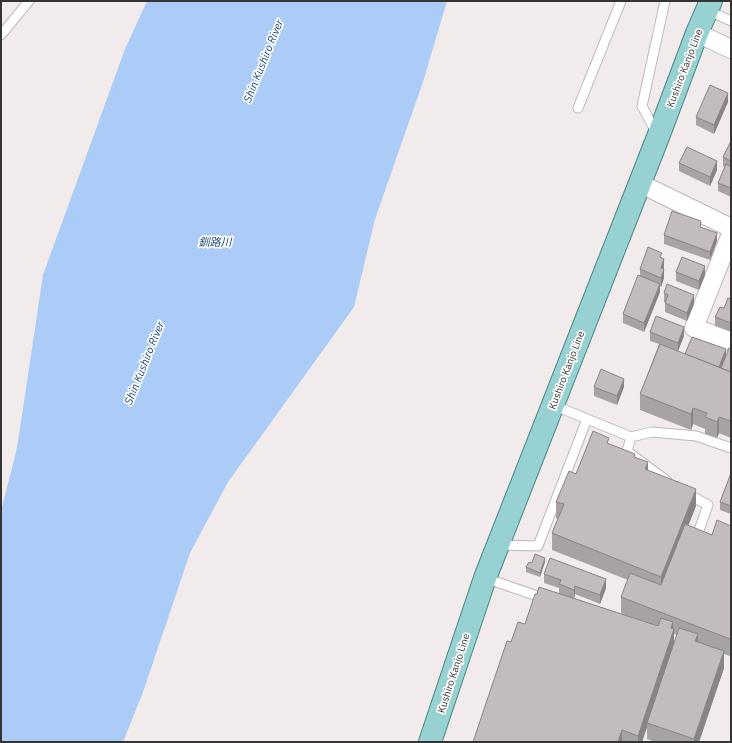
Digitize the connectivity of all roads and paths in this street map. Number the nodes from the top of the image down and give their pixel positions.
1 (29, 1) edge
2 (621, 1) edge
3 (665, 1) edge
4 (709, 5) edge
5 (731, 21) edge
6 (697, 33) junction
7 (1, 36) edge
8 (731, 49) edge
9 (578, 108) dead end
10 (658, 137) junction
11 (639, 183) junction
12 (731, 228) edge
13 (731, 234) edge
14 (731, 341) edge
15 (552, 405) junction
16 (587, 419) junction
17 (631, 437) junction
18 (731, 448) edge
19 (698, 533) edge
20 (498, 545) junction
21 (485, 578) junction
22 (558, 603) edge
23 (430, 742) edge

1 - 7 lane
2 - 9 lane
3 - 10 lane
4 - 5 lane
4 - 6 main road, Kushiro Kanjo Line
6 - 8 street
6 - 10 main road, Kushiro Kanjo Line
10 - 11 main road, Kushiro Kanjo Line
11 - 12 street
11 - 15 main road, Kushiro Kanjo Line
13 - 14 street
15 - 16 lane
15 - 20 main road, Kushiro Kanjo Line
16 - 17 lane
16 - 20 lane
17 - 18 lane
17 - 19 lane
20 - 21 main road, Kushiro Kanjo Line
21 - 22 lane
21 - 23 main road, Kushiro Kanjo Line

